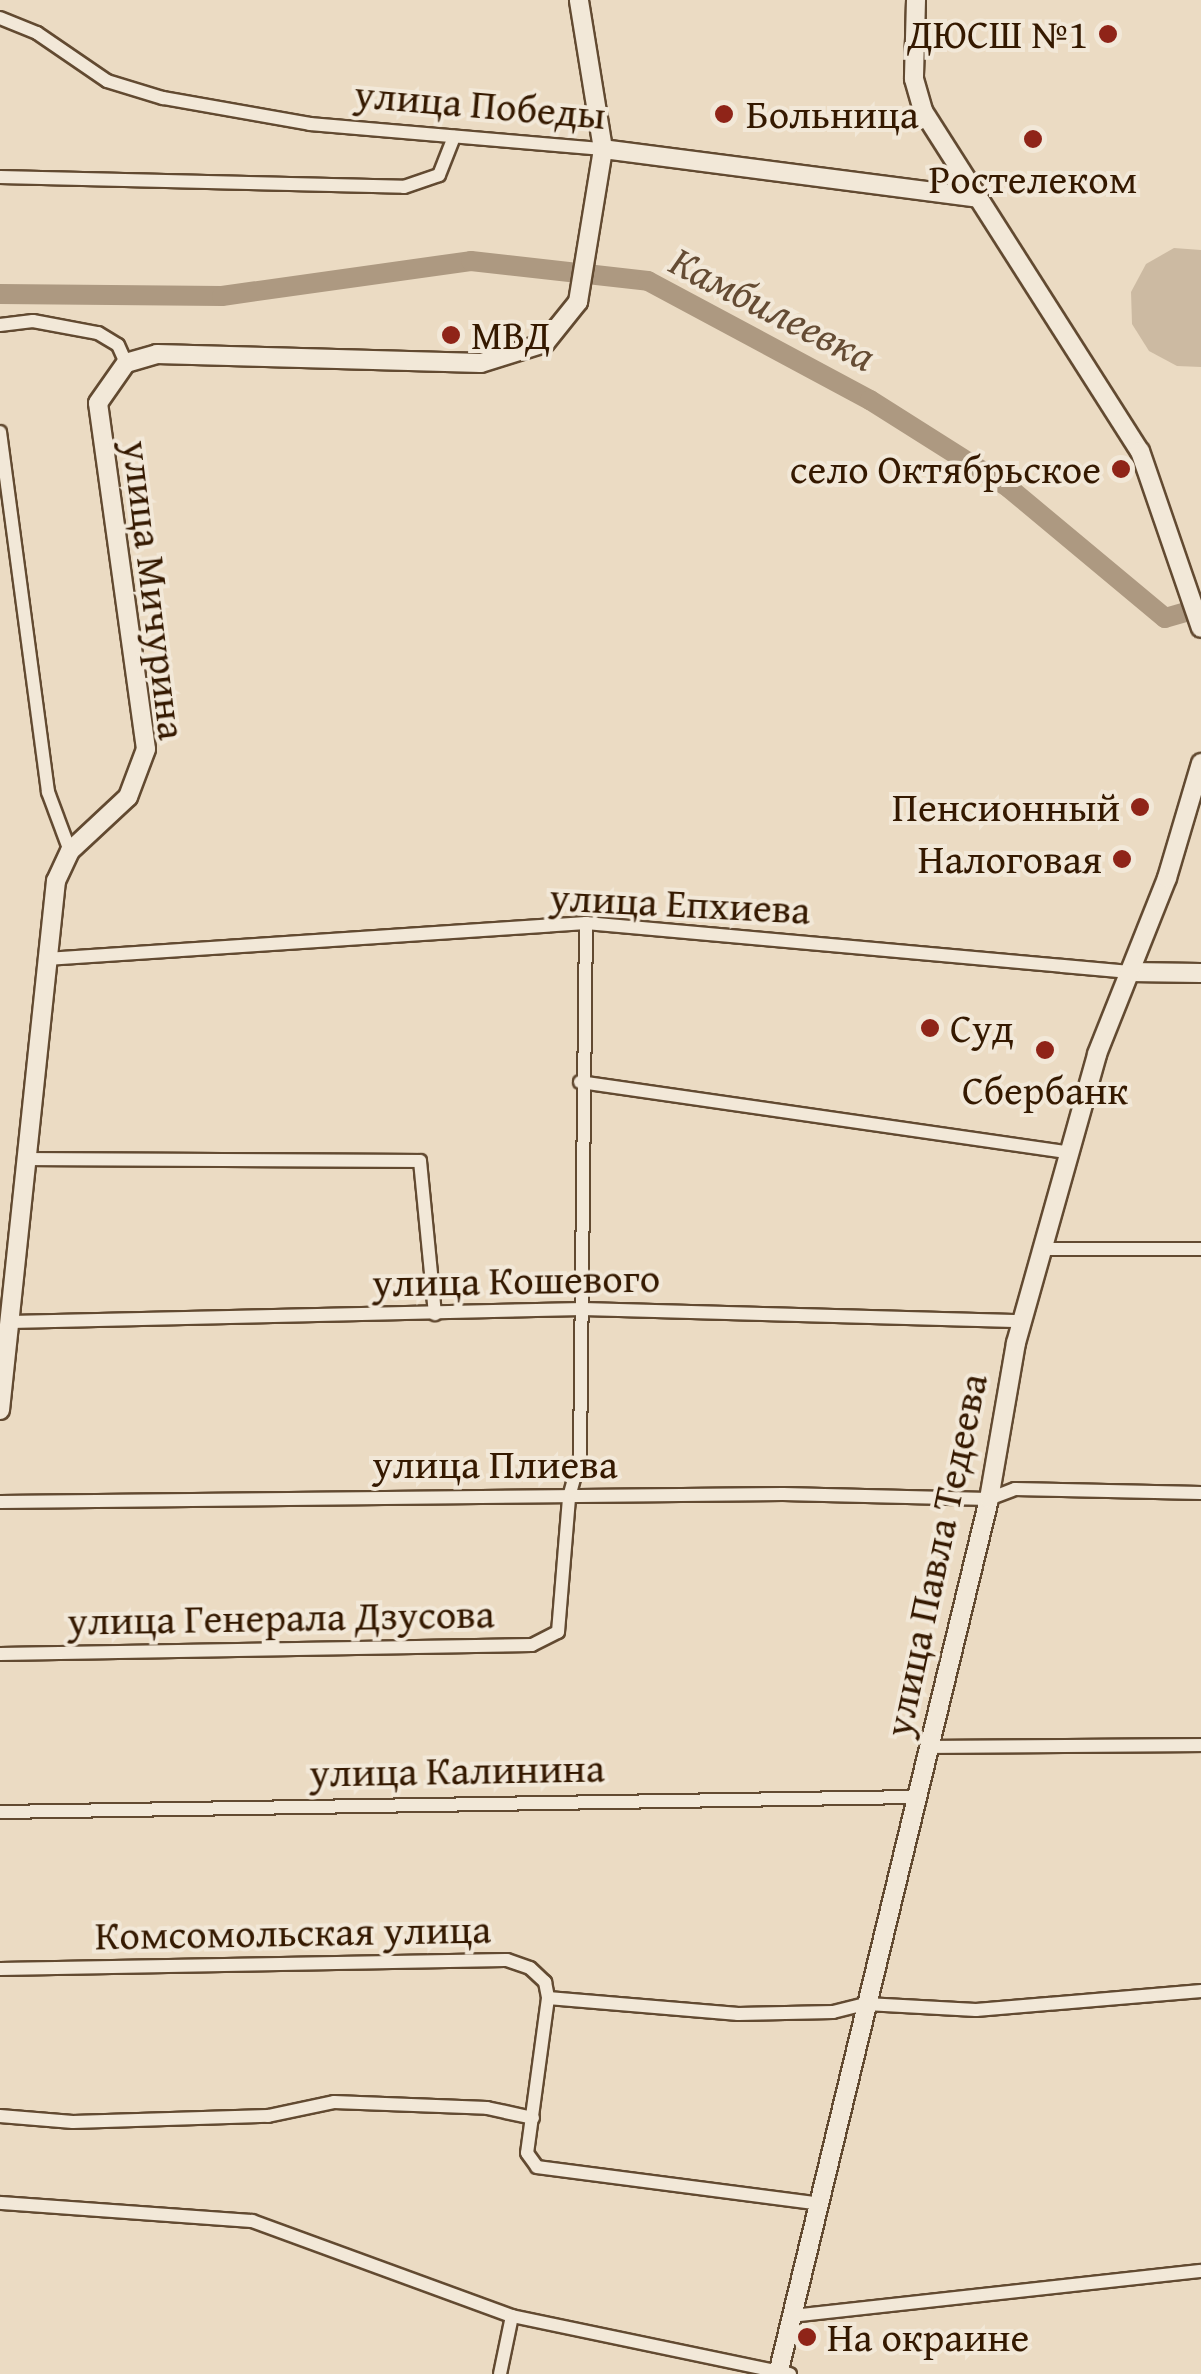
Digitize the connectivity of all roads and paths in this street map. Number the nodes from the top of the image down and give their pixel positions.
1 (579, 0) edge
2 (916, 0) edge
3 (0, 18) edge
4 (454, 137) junction
5 (602, 149) junction
6 (0, 177) edge
7 (975, 197) junction
8 (0, 325) edge
9 (126, 363) junction
10 (0, 432) edge
11 (1201, 628) edge
12 (1201, 763) edge
13 (70, 851) junction
14 (586, 923) junction
15 (46, 959) junction
16 (1130, 972) junction
17 (1201, 973) edge
18 (580, 1082) junction
19 (1071, 1153) junction
20 (25, 1159) junction
21 (1201, 1249) edge
22 (1044, 1250) junction
23 (583, 1309) junction
24 (435, 1314) junction
25 (1022, 1321) junction
26 (10, 1322) junction
27 (0, 1410) edge
28 (1201, 1494) edge
29 (569, 1498) junction
30 (989, 1499) junction
31 (0, 1502) edge
32 (0, 1654) edge
33 (1201, 1744) edge
34 (930, 1747) junction
35 (915, 1797) junction
36 (0, 1812) edge
37 (0, 1969) edge
38 (1201, 1991) edge
39 (548, 1998) junction
40 (866, 2004) junction
41 (0, 2116) edge
42 (533, 2118) junction
43 (0, 2203) edge
44 (816, 2203) junction
45 (1201, 2271) edge
46 (512, 2316) junction
47 (792, 2316) junction
48 (783, 2373) edge
49 (500, 2374) edge

1 - 5 main road
2 - 7 main road
3 - 4 street, улица Победы
4 - 5 street, улица Победы
4 - 6 street
5 - 7 main road, улица Победы
5 - 9 main road
7 - 11 main road
8 - 9 street
9 - 13 main road, улица Мичурина
10 - 13 street
12 - 16 main road, улица Павла Тедеева
13 - 15 main road, улица Мичурина
14 - 15 street, улица Епхиева
14 - 16 street, улица Епхиева
14 - 18 street
15 - 20 main road, улица Мичурина
16 - 17 main road
16 - 19 main road, улица Павла Тедеева
18 - 19 street
18 - 23 street
19 - 22 main road, улица Павла Тедеева
20 - 24 street
20 - 26 main road, улица Мичурина
21 - 22 street
22 - 25 main road, улица Павла Тедеева
23 - 24 street, улица Кошевого
23 - 25 street, улица Кошевого
23 - 29 street
24 - 26 street, улица Кошевого
25 - 30 main road, улица Павла Тедеева
26 - 27 main road, улица Мичурина
28 - 30 street, улица Плиева
29 - 30 street, улица Плиева
29 - 31 street, улица Плиева
29 - 32 street, улица Генерала Дзусова
30 - 34 main road, улица Павла Тедеева
33 - 34 street
34 - 35 main road, улица Павла Тедеева
35 - 36 street, улица Калинина
35 - 40 main road, улица Павла Тедеева
37 - 39 street, Комсомольская улица
38 - 40 street
39 - 40 street
39 - 42 street
40 - 44 main road, улица Павла Тедеева
41 - 42 street
42 - 44 street
43 - 46 street
44 - 47 main road, улица Павла Тедеева
45 - 47 street
46 - 48 street
46 - 49 street
47 - 48 main road, улица Павла Тедеева

